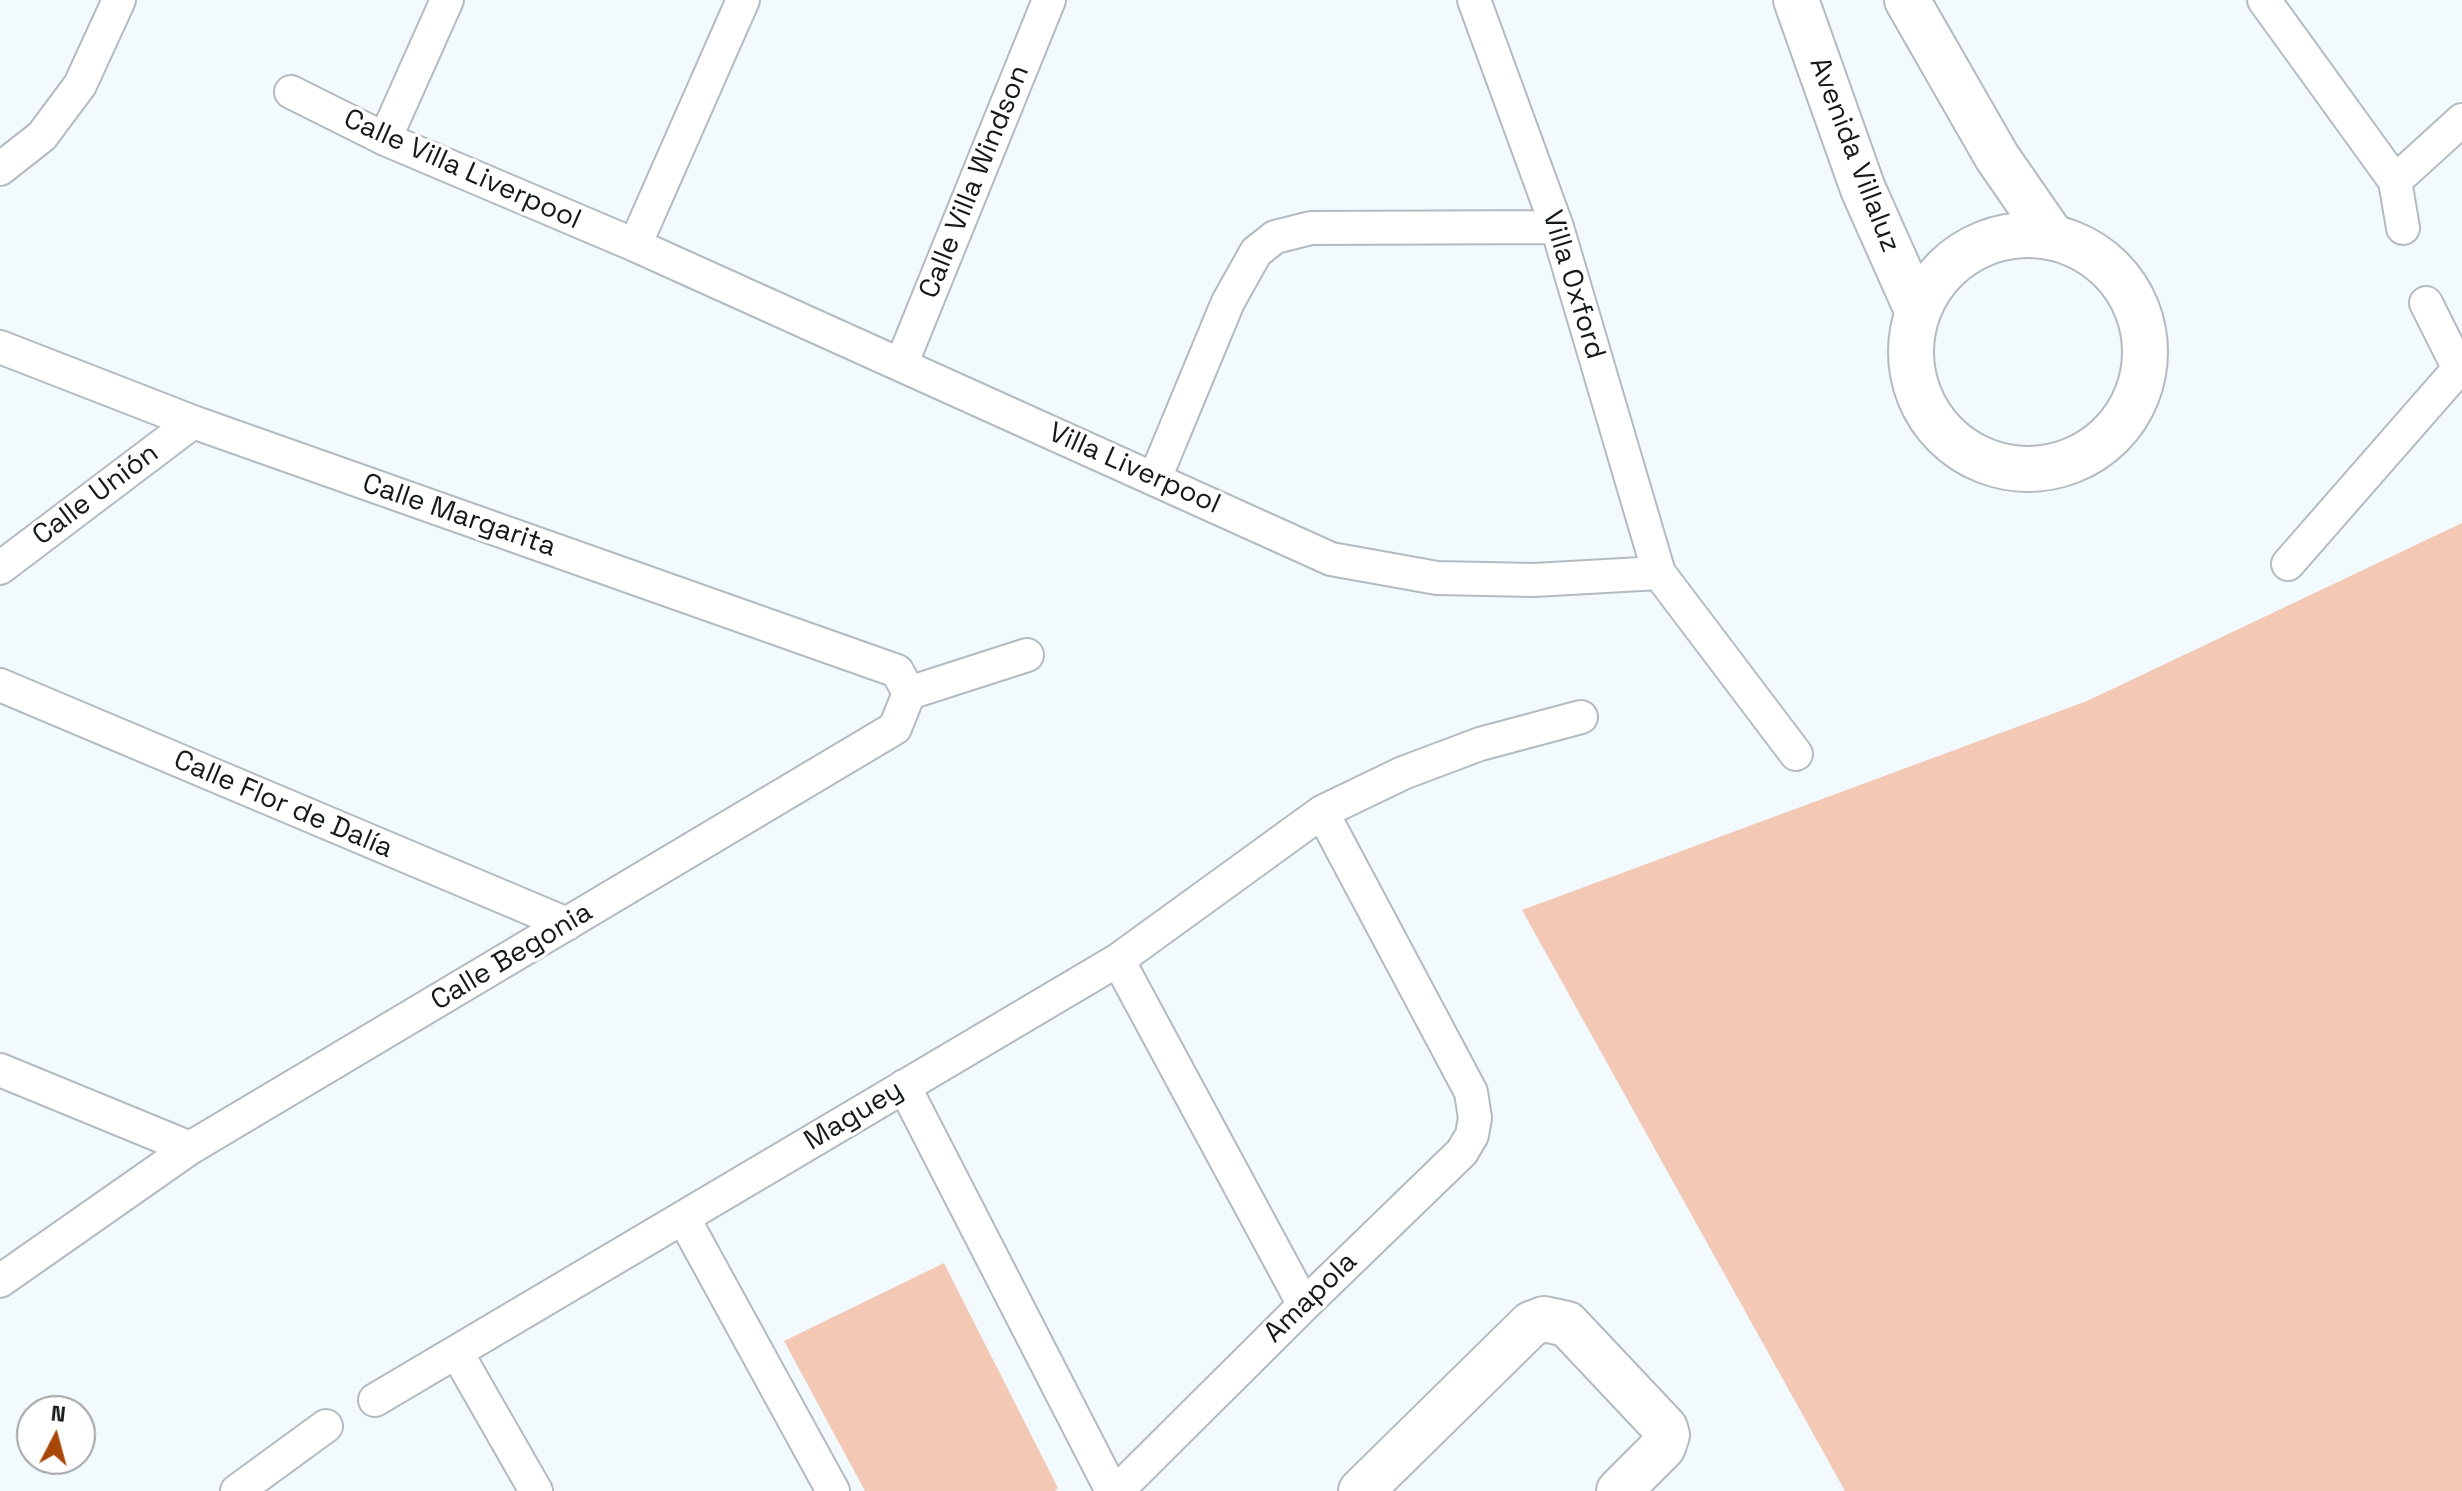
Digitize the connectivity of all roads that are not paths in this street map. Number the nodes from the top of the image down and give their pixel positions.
1 (119, 0) edge
2 (447, 0) edge
3 (743, 0) edge
4 (1049, 0) edge
5 (1474, 0) edge
6 (1796, 0) edge
7 (1907, 0) edge
8 (2264, 0) edge
9 (291, 92) dead end
10 (2462, 120) edge
11 (385, 139) junction
12 (0, 169) edge
13 (2395, 181) junction
14 (1557, 227) junction
15 (2403, 228) dead end
16 (2051, 235) junction
17 (635, 245) junction
18 (2426, 303) dead end
19 (1916, 308) junction
20 (0, 347) edge
21 (901, 365) junction
22 (2460, 367) edge
23 (193, 422) junction
24 (1155, 478) junction
25 (2288, 564) dead end
26 (0, 568) edge
27 (1659, 573) junction
28 (1027, 655) dead end
29 (0, 685) edge
30 (909, 693) junction
31 (1581, 717) dead end
32 (1796, 754) dead end
33 (1322, 812) junction
34 (567, 924) junction
35 (1118, 960) junction
36 (0, 1070) edge
37 (904, 1086) junction
38 (190, 1148) junction
39 (684, 1219) junction
40 (0, 1281) edge
41 (1304, 1305) junction
42 (457, 1353) junction
43 (375, 1400) dead end
44 (326, 1426) dead end
45 (240, 1490) edge
46 (536, 1491) edge
47 (833, 1491) edge
48 (1114, 1491) edge
49 (1361, 1491) edge
50 (1619, 1491) edge

1 - 12 street
2 - 11 street
3 - 17 street
4 - 21 street, Calle Villa Windson
5 - 14 street, Villa Oxford
6 - 19 street, Avenida Villaluz
7 - 16 street
8 - 13 street
9 - 11 street, Calle Villa Liverpool
10 - 13 street
11 - 17 street, Calle Villa Liverpool
13 - 15 street
14 - 24 street
14 - 27 street, Villa Oxford
16 - 19 street
16 - 19 street
17 - 21 street, Villa Liverpool
18 - 22 street
20 - 23 street, Calle Margarita
21 - 24 street, Villa Liverpool
22 - 25 street
23 - 26 street, Calle Unión
23 - 30 street, Calle Margarita
24 - 27 street, Villa Liverpool
27 - 32 street
28 - 30 street
29 - 34 street, Calle Flor de Dalía
30 - 34 street, Calle Begonia
31 - 33 street, Maguey
33 - 35 street, Maguey
33 - 41 street, Amapola
34 - 38 street, Calle Begonia
35 - 37 street, Maguey
35 - 41 street
36 - 38 street
37 - 39 street, Maguey
37 - 48 street
38 - 40 street, Calle Begonia
39 - 42 street, Maguey
39 - 47 street
41 - 48 street, Amapola
42 - 43 street, Maguey
42 - 46 street
44 - 45 street
49 - 50 street

